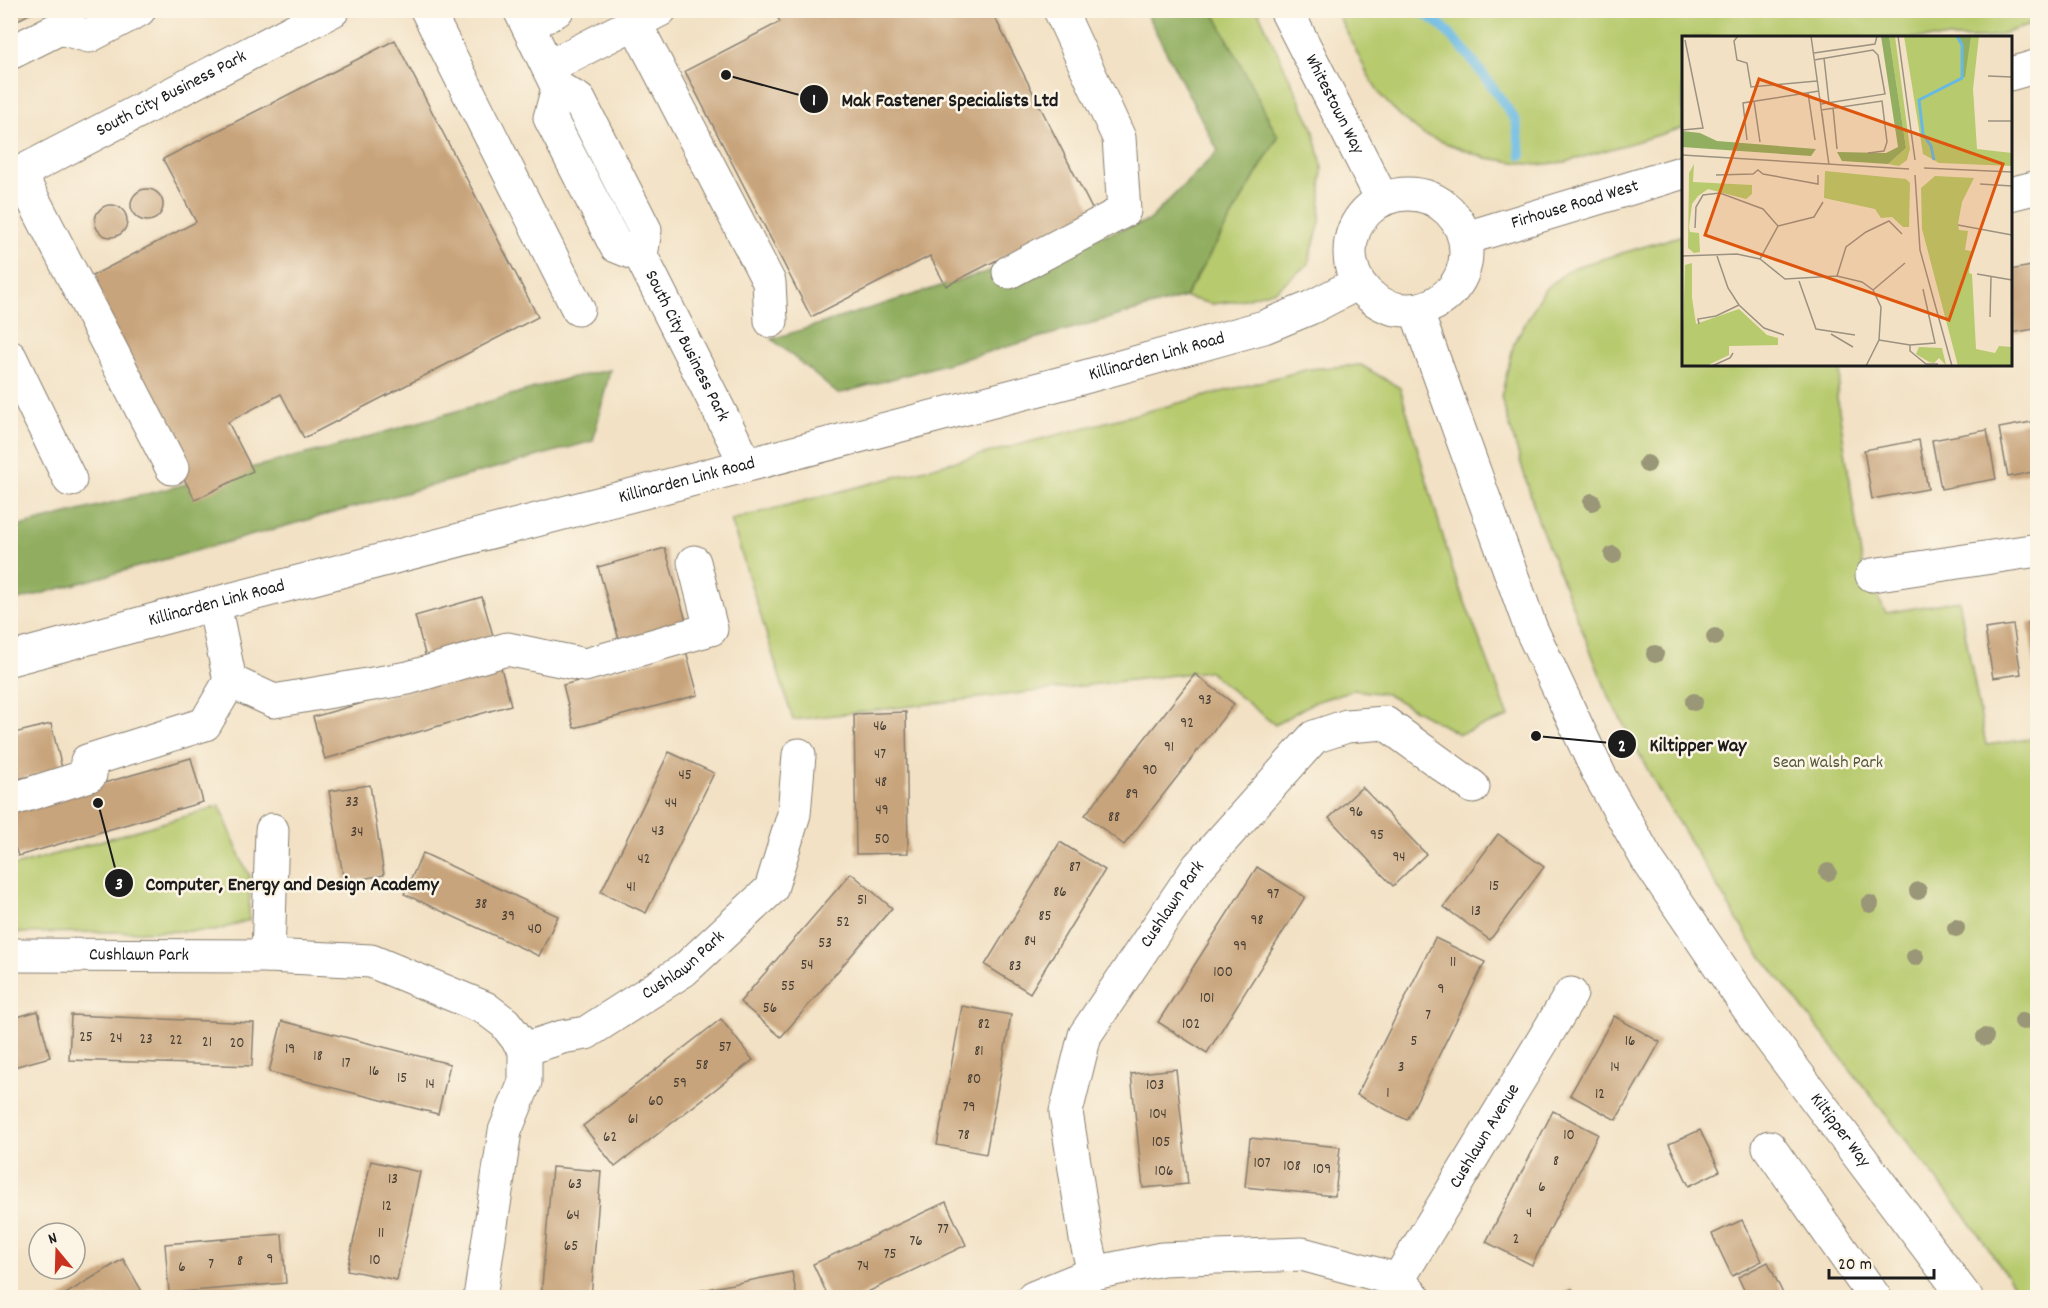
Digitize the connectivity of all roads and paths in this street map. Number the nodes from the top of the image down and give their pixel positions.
1 (139, 10) edge
2 (333, 10) edge
3 (428, 10) edge
4 (557, 10) edge
5 (1060, 10) edge
6 (1286, 10) edge
7 (648, 17) edge
8 (524, 18) edge
9 (10, 53) edge
10 (2037, 66) edge
11 (2012, 73) edge
12 (553, 78) junction
13 (1682, 172) edge
14 (15, 176) edge
15 (2037, 187) edge
16 (2012, 193) edge
17 (1382, 199) junction
18 (1466, 238) junction
19 (1009, 272) dead end
20 (1358, 283) junction
21 (578, 309) dead end
22 (1416, 310) junction
23 (771, 321) dead end
24 (10, 357) edge
25 (746, 464) junction
26 (172, 468) dead end
27 (70, 480) dead end
28 (2037, 550) edge
29 (694, 562) dead end
30 (1872, 575) dead end
31 (214, 604) junction
32 (10, 659) edge
33 (230, 681) junction
34 (799, 755) dead end
35 (1473, 787) dead end
36 (10, 800) edge
37 (272, 830) dead end
38 (10, 955) edge
39 (268, 956) junction
40 (1571, 994) dead end
41 (525, 1049) junction
42 (1769, 1148) dead end
43 (1094, 1273) junction
44 (1407, 1289) edge
45 (480, 1298) edge
46 (1033, 1298) edge
47 (1875, 1298) edge
48 (1966, 1298) edge

1 - 9 street
2 - 14 street, South City Business Park
3 - 21 street
4 - 8 street
5 - 19 street
6 - 17 street, Whitestown Way
7 - 12 street
7 - 23 street
8 - 12 street
10 - 11 street
12 - 25 street, South City Business Park
13 - 18 street, Firhouse Road West
14 - 26 street
15 - 16 street
17 - 18 street
17 - 20 street
18 - 22 street
20 - 22 street
20 - 25 street, Killinarden Link Road
22 - 48 street, Kiltipper Way
24 - 27 street
25 - 31 street, Killinarden Link Road
28 - 30 street
29 - 33 street
31 - 32 street, Killinarden Link Road
31 - 33 street
33 - 36 street
34 - 41 street, Cushlawn Park
35 - 43 street, Cushlawn Park
37 - 39 street
38 - 39 street, Cushlawn Park
39 - 41 street, Cushlawn Park
40 - 44 street, Cushlawn Avenue
41 - 45 street
42 - 47 street
43 - 44 street
43 - 46 street

